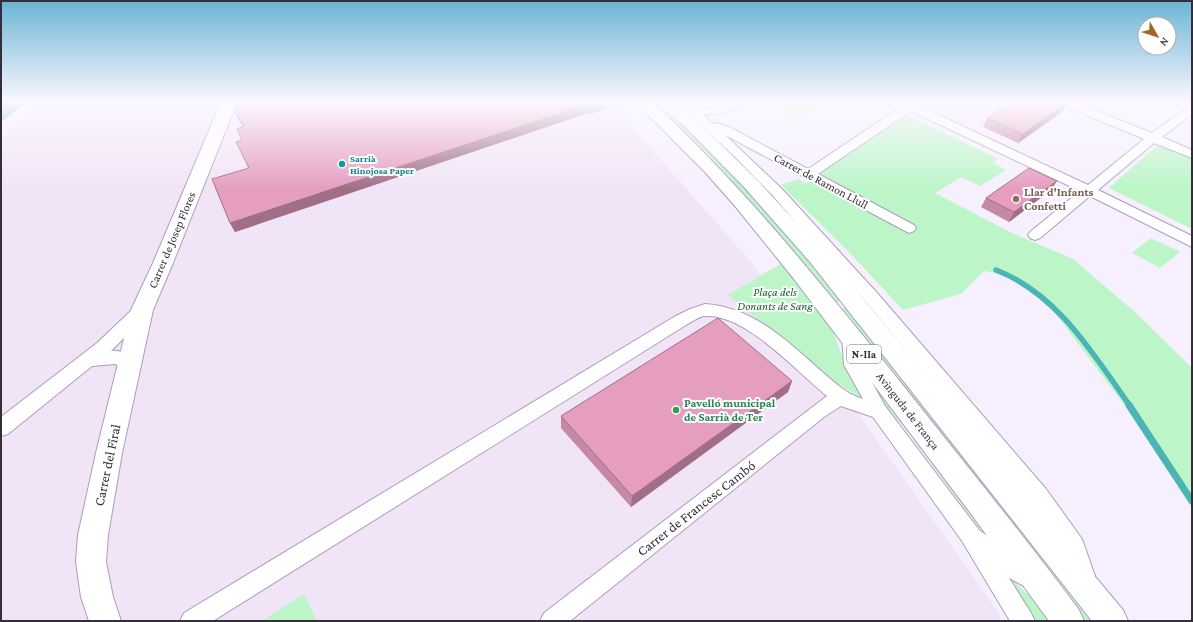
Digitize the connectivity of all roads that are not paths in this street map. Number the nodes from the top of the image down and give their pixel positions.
1 (217, 131) edge
2 (673, 131) edge
3 (695, 131) edge
4 (714, 131) edge
5 (727, 131) edge
6 (869, 131) edge
7 (963, 131) edge
8 (1135, 131) edge
9 (1162, 131) edge
10 (1152, 138) junction
11 (1192, 154) edge
12 (809, 174) junction
13 (1090, 191) junction
14 (909, 228) dead end
15 (1035, 235) dead end
16 (1192, 242) edge
17 (142, 310) junction
18 (850, 335) junction
19 (88, 360) junction
20 (129, 363) junction
21 (840, 397) junction
22 (879, 411) junction
23 (1, 428) edge
24 (969, 534) junction
25 (1091, 595) junction
26 (1052, 598) junction
27 (105, 621) edge
28 (192, 621) edge
29 (552, 621) edge
30 (1023, 621) edge
31 (1068, 621) edge
32 (1112, 621) edge

1 - 17 main road, Carrer de Josep Flores
2 - 18 main road, Avinguda de França / N-IIa
3 - 25 main road, N-IIa
4 - 25 street
5 - 12 street, Carrer de Ramon Llull
6 - 12 street
7 - 13 street
8 - 10 street
9 - 10 street
10 - 11 street
10 - 13 street
12 - 14 street, Carrer de Ramon Llull
13 - 15 street
13 - 16 street
17 - 19 street, Carrer de Josep Flores
17 - 20 main road, Carrer del Firal
18 - 22 street
18 - 26 main road, Avinguda de França / N-IIa
19 - 20 street
19 - 23 street, Carrer de Josep Flores
20 - 27 main road, Carrer del Firal
21 - 22 street
21 - 28 street
21 - 29 street, Carrer de Francesc Cambó
22 - 24 street
24 - 26 street
24 - 30 street
25 - 32 main road, N-IIa
26 - 31 main road, Avinguda de França / N-IIa

